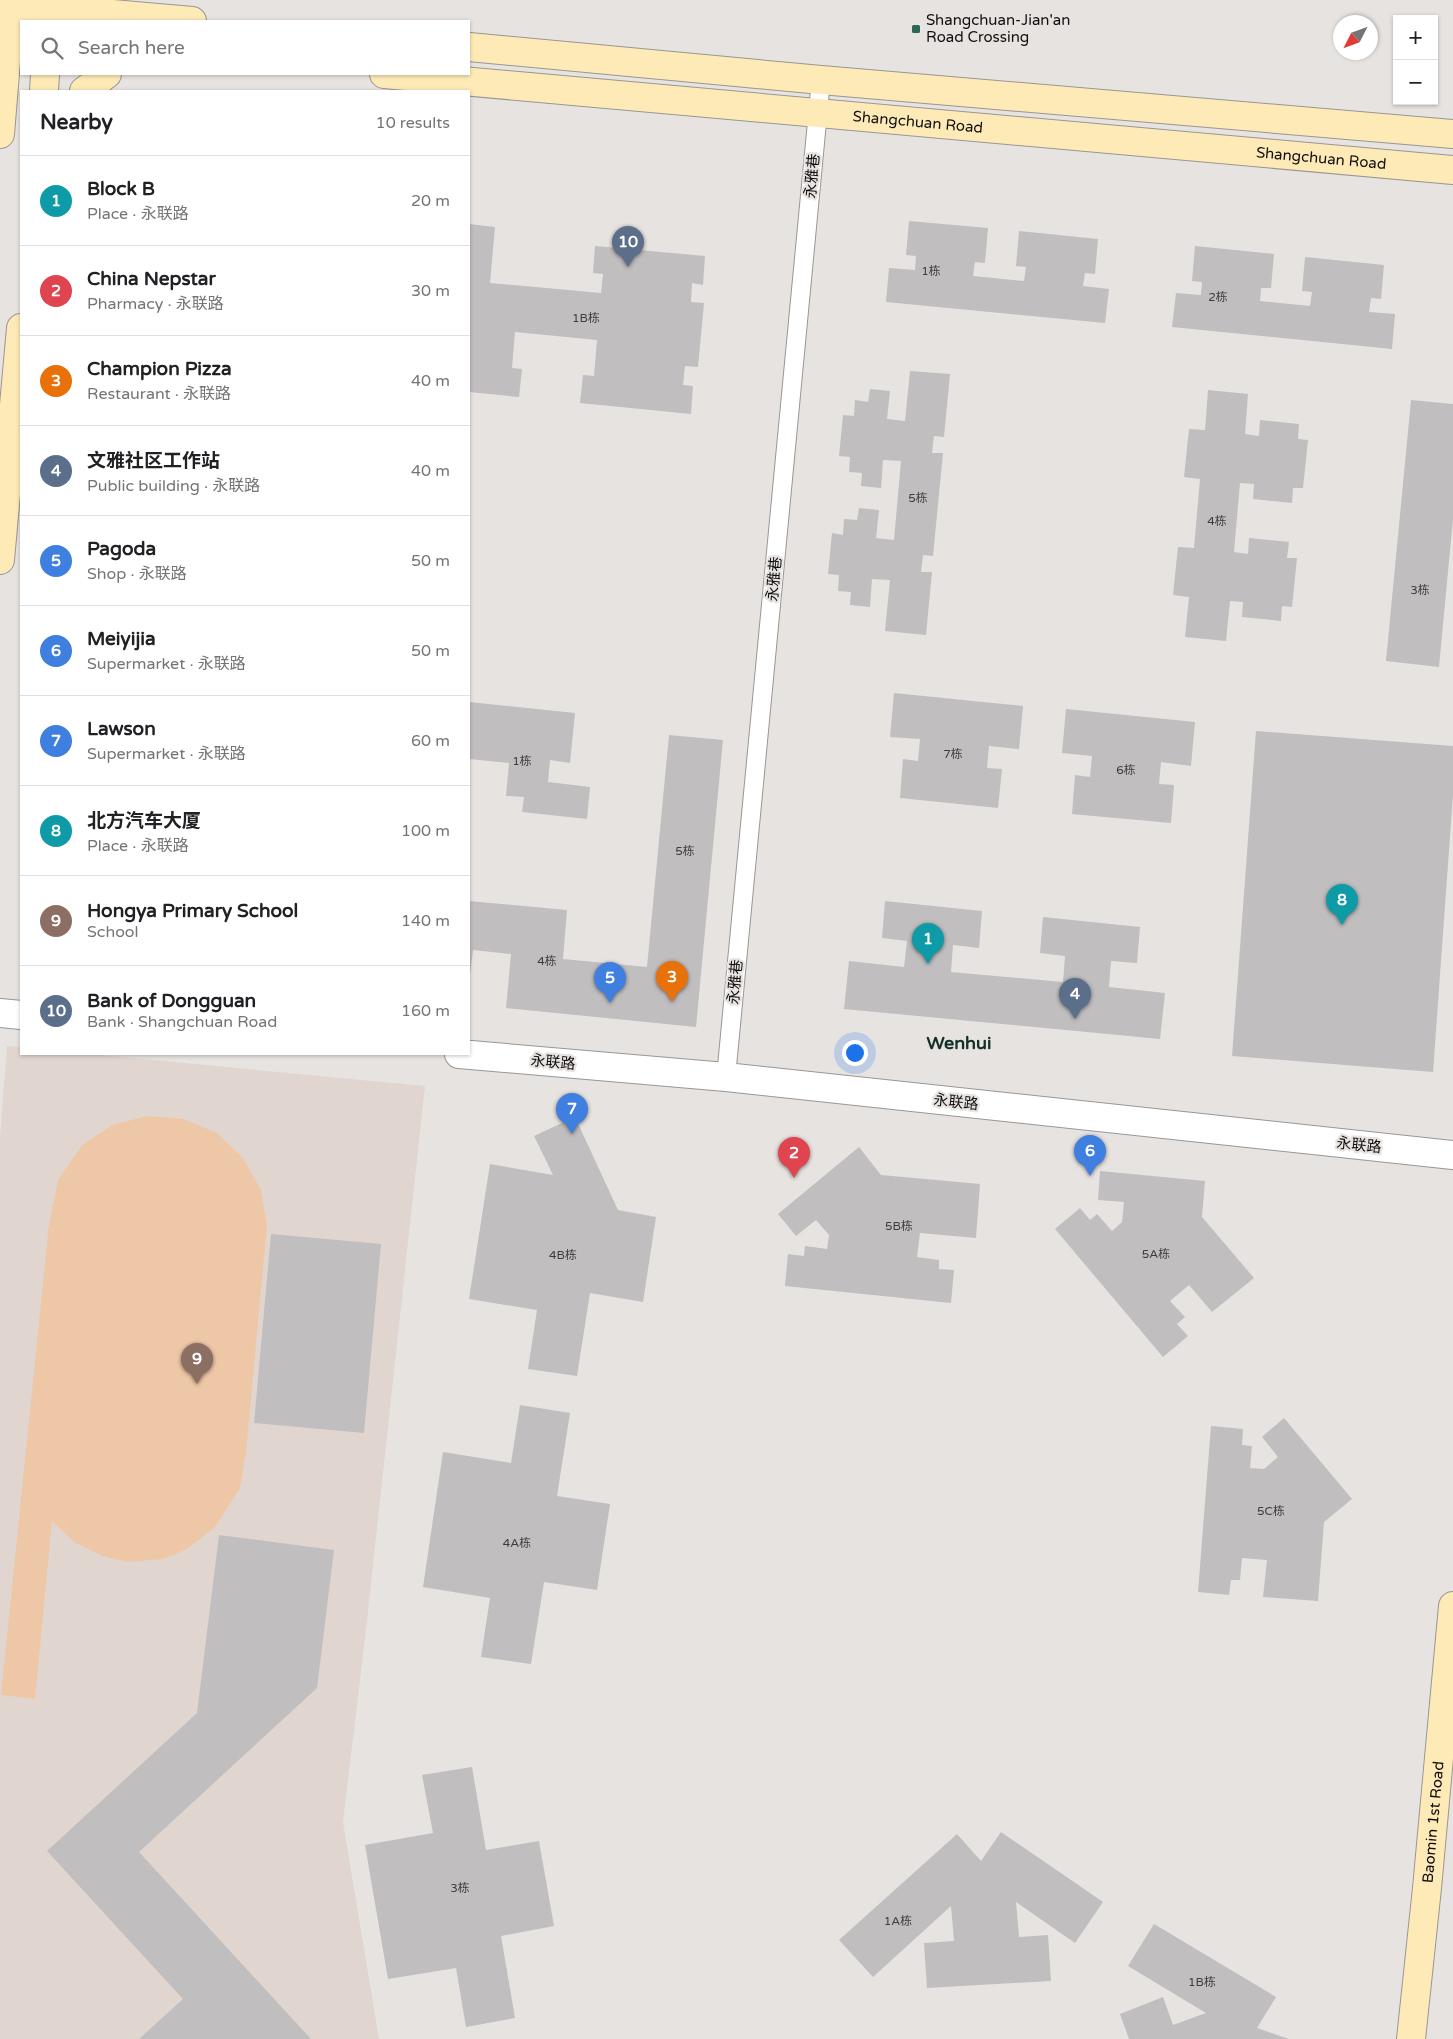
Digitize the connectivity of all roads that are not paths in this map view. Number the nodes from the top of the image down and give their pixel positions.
1 (138, 0) edge
2 (8, 3) edge
3 (51, 10) edge
4 (182, 20) edge
5 (10, 40) edge
6 (470, 47) edge
7 (45, 75) edge
8 (106, 75) edge
9 (395, 75) edge
10 (821, 80) junction
11 (44, 90) edge
12 (85, 90) edge
13 (818, 112) junction
14 (0, 134) edge
15 (1453, 134) edge
16 (1453, 170) edge
17 (20, 339) edge
18 (0, 560) edge
19 (0, 1013) edge
20 (20, 1015) edge
21 (470, 1055) edge
22 (726, 1077) junction
23 (1453, 1155) edge
24 (1453, 1606) edge
25 (1411, 2039) edge

1 - 4 main road
2 - 3 main road
2 - 5 main road
3 - 4 main road
5 - 14 main road
6 - 10 main road
7 - 11 main road
8 - 12 main road
9 - 13 main road, Shangchuan Road
10 - 13 lane, 永雅巷
10 - 15 main road
13 - 16 main road, Shangchuan Road
13 - 22 lane, 永雅巷
17 - 18 main road
19 - 20 street
21 - 22 street, 永联路
22 - 23 street, 永联路
24 - 25 main road, Baomin 1st Road

